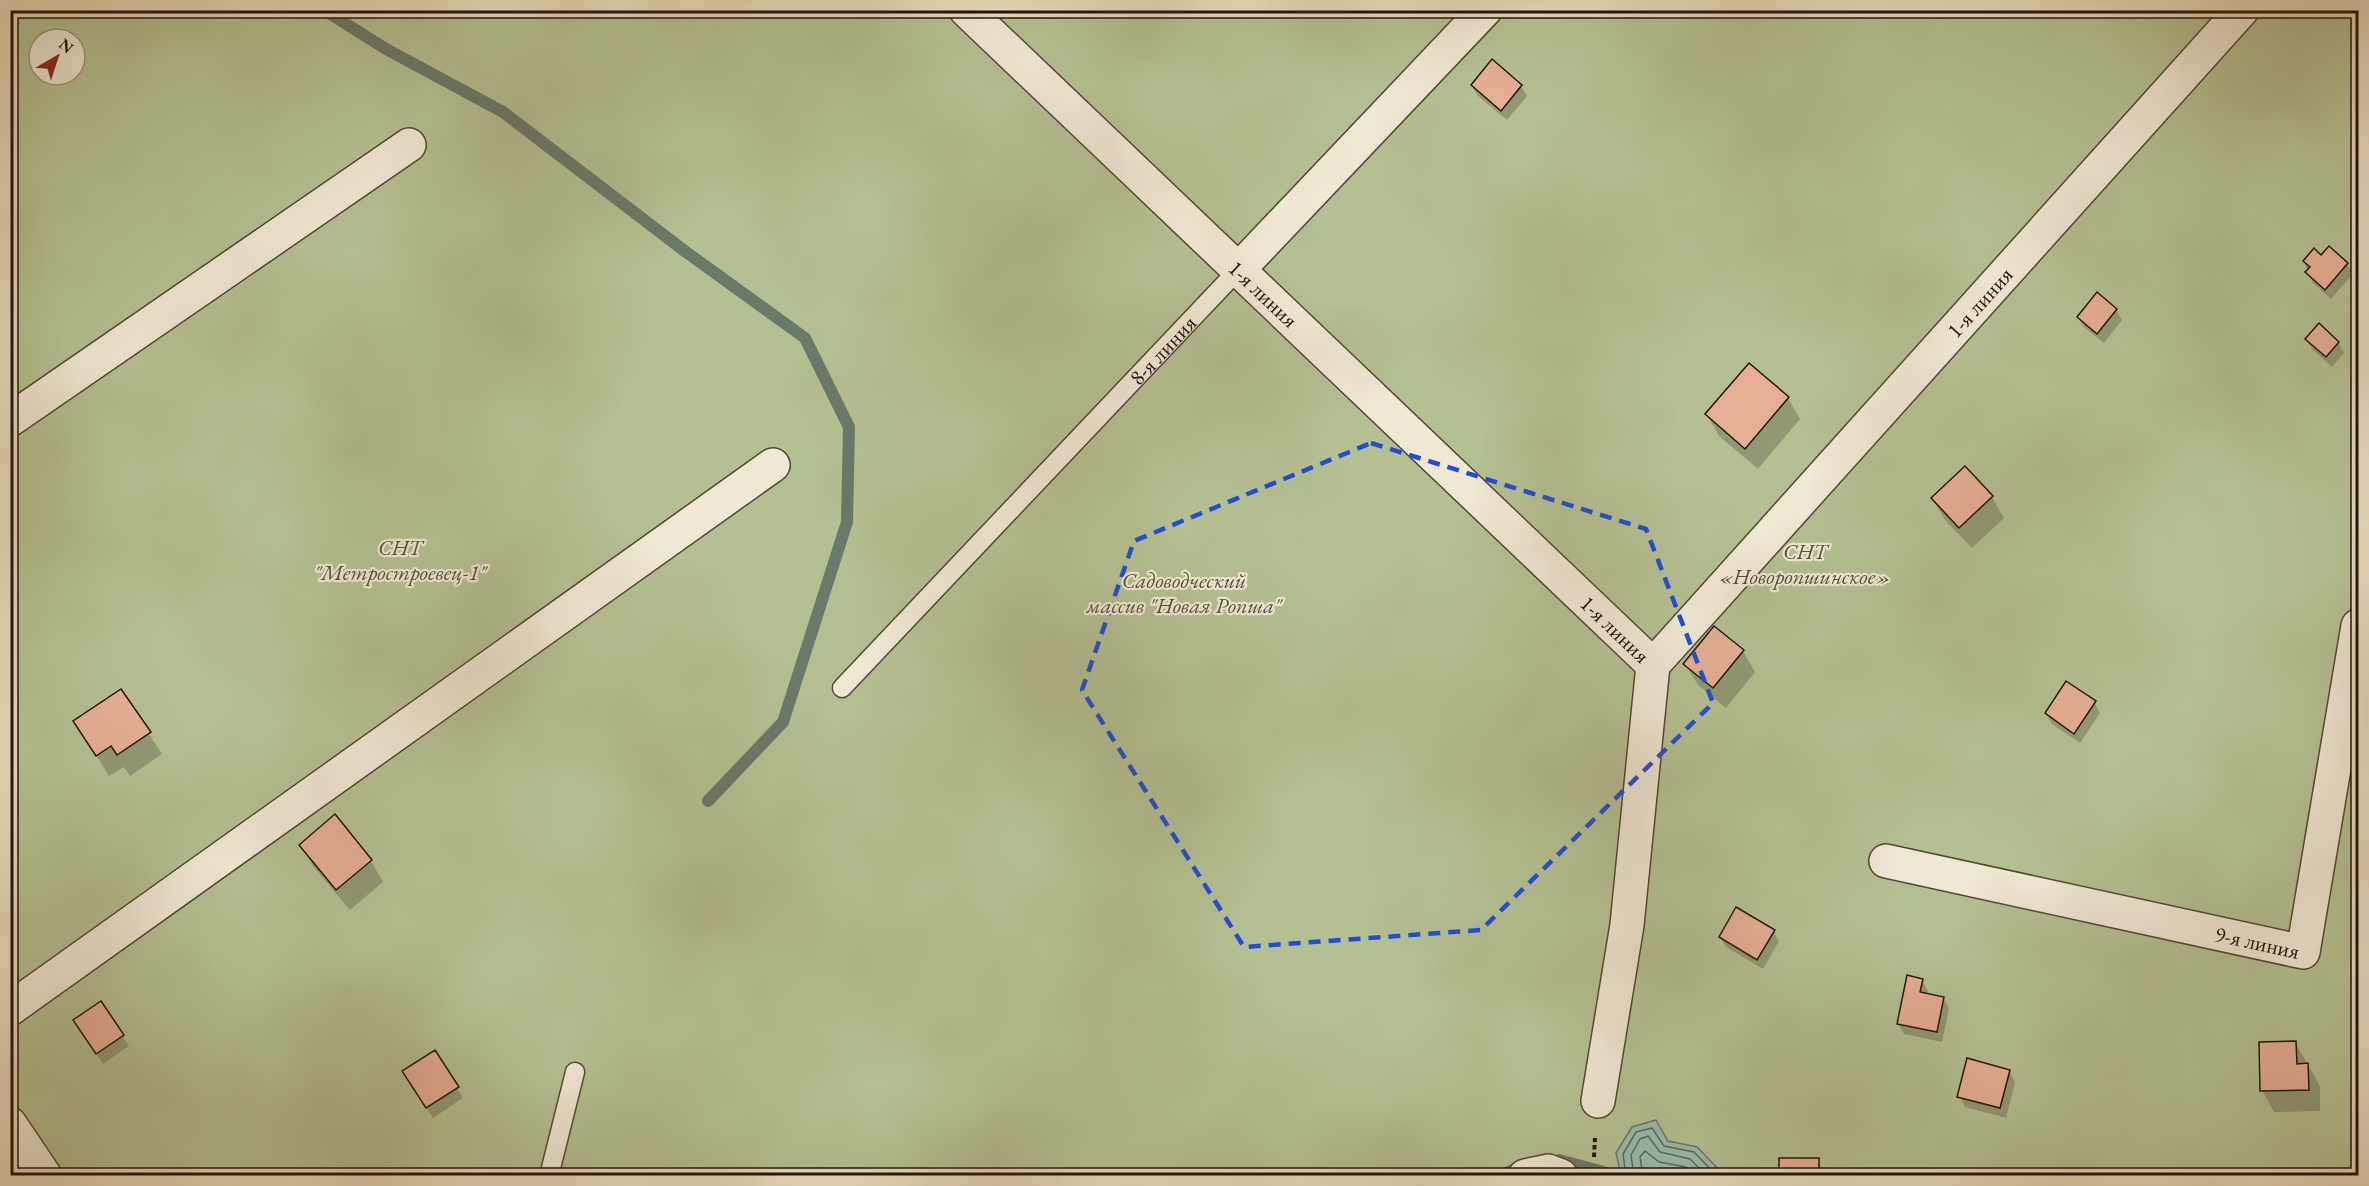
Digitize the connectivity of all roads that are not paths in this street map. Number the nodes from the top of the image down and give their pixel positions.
1 (966, 10) edge
2 (1485, 10) edge
3 (2242, 10) edge
4 (409, 145) dead end
5 (1239, 270) junction
6 (10, 420) edge
7 (773, 465) dead end
8 (2358, 626) edge
9 (1653, 666) junction
10 (842, 688) dead end
11 (1886, 861) dead end
12 (10, 1009) edge
13 (575, 1072) dead end
14 (1598, 1101) road end
15 (10, 1124) edge
16 (45, 1176) edge
17 (549, 1176) edge
18 (1524, 1176) edge
19 (1561, 1176) edge

1 - 5 street, 1-я линия
2 - 5 street, 8-я линия
3 - 9 street, 1-я линия
4 - 6 street
5 - 9 street, 1-я линия
5 - 10 lane, 8-я линия
7 - 12 street
8 - 11 street, 9-я линия
9 - 14 street
13 - 17 lane
15 - 16 street
18 - 19 street

